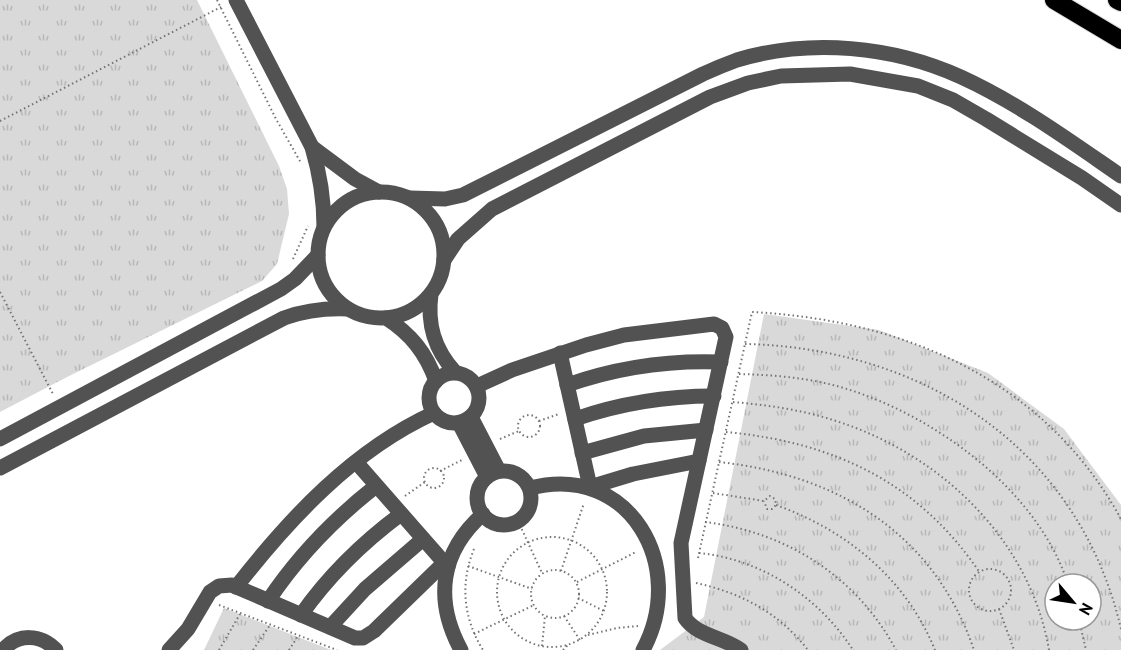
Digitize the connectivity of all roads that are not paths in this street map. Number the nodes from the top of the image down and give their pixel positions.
1 (236, 0) edge
2 (1054, 0) edge
3 (1121, 40) edge
4 (312, 147) junction
5 (1121, 176) edge
6 (379, 192) junction
7 (410, 198) junction
8 (1121, 205) edge
9 (317, 225) junction
10 (318, 255) junction
11 (444, 260) junction
12 (431, 294) junction
13 (348, 309) junction
14 (386, 318) junction
15 (560, 353) junction
16 (721, 362) junction
17 (454, 372) junction
18 (436, 381) junction
19 (567, 385) junction
20 (477, 386) junction
21 (714, 396) junction
22 (434, 413) junction
23 (574, 414) junction
24 (465, 420) junction
25 (706, 430) junction
26 (0, 439) edge
27 (582, 453) junction
28 (699, 461) junction
29 (356, 462) junction
30 (0, 468) edge
31 (493, 474) junction
32 (376, 486) junction
33 (590, 487) junction
34 (530, 488) junction
35 (397, 509) junction
36 (483, 514) junction
37 (423, 539) junction
38 (446, 565) junction
39 (236, 587) junction
40 (268, 601) junction
41 (301, 615) junction
42 (330, 627) junction
43 (3, 650) edge
44 (56, 650) edge
45 (169, 650) edge
46 (461, 650) edge
47 (643, 650) edge
48 (741, 650) edge

1 - 4 street
2 - 3 highway
4 - 6 street
4 - 9 street
5 - 7 street
6 - 7 street
6 - 9 street
7 - 11 street
8 - 11 street
9 - 10 street
10 - 13 street
10 - 26 street
11 - 12 street
12 - 14 street
12 - 17 street
13 - 14 street
13 - 30 street
14 - 18 street
15 - 16 street
15 - 19 street
15 - 20 street
16 - 19 street
16 - 21 street
17 - 18 street
17 - 20 street
18 - 22 street
19 - 23 street
20 - 24 street
21 - 23 street
21 - 25 street
22 - 24 street
22 - 29 street
23 - 27 street
24 - 31 street
25 - 27 street
25 - 28 street
27 - 33 street
28 - 33 street
28 - 48 street
29 - 32 street
29 - 39 street
31 - 34 street
31 - 36 street
32 - 35 street
32 - 40 street
33 - 34 street
33 - 47 street
34 - 36 street
35 - 37 street
35 - 41 street
36 - 38 street
37 - 38 street
37 - 42 street
38 - 42 street
38 - 46 street
39 - 40 street
39 - 45 street
40 - 41 street
41 - 42 street
43 - 44 street

